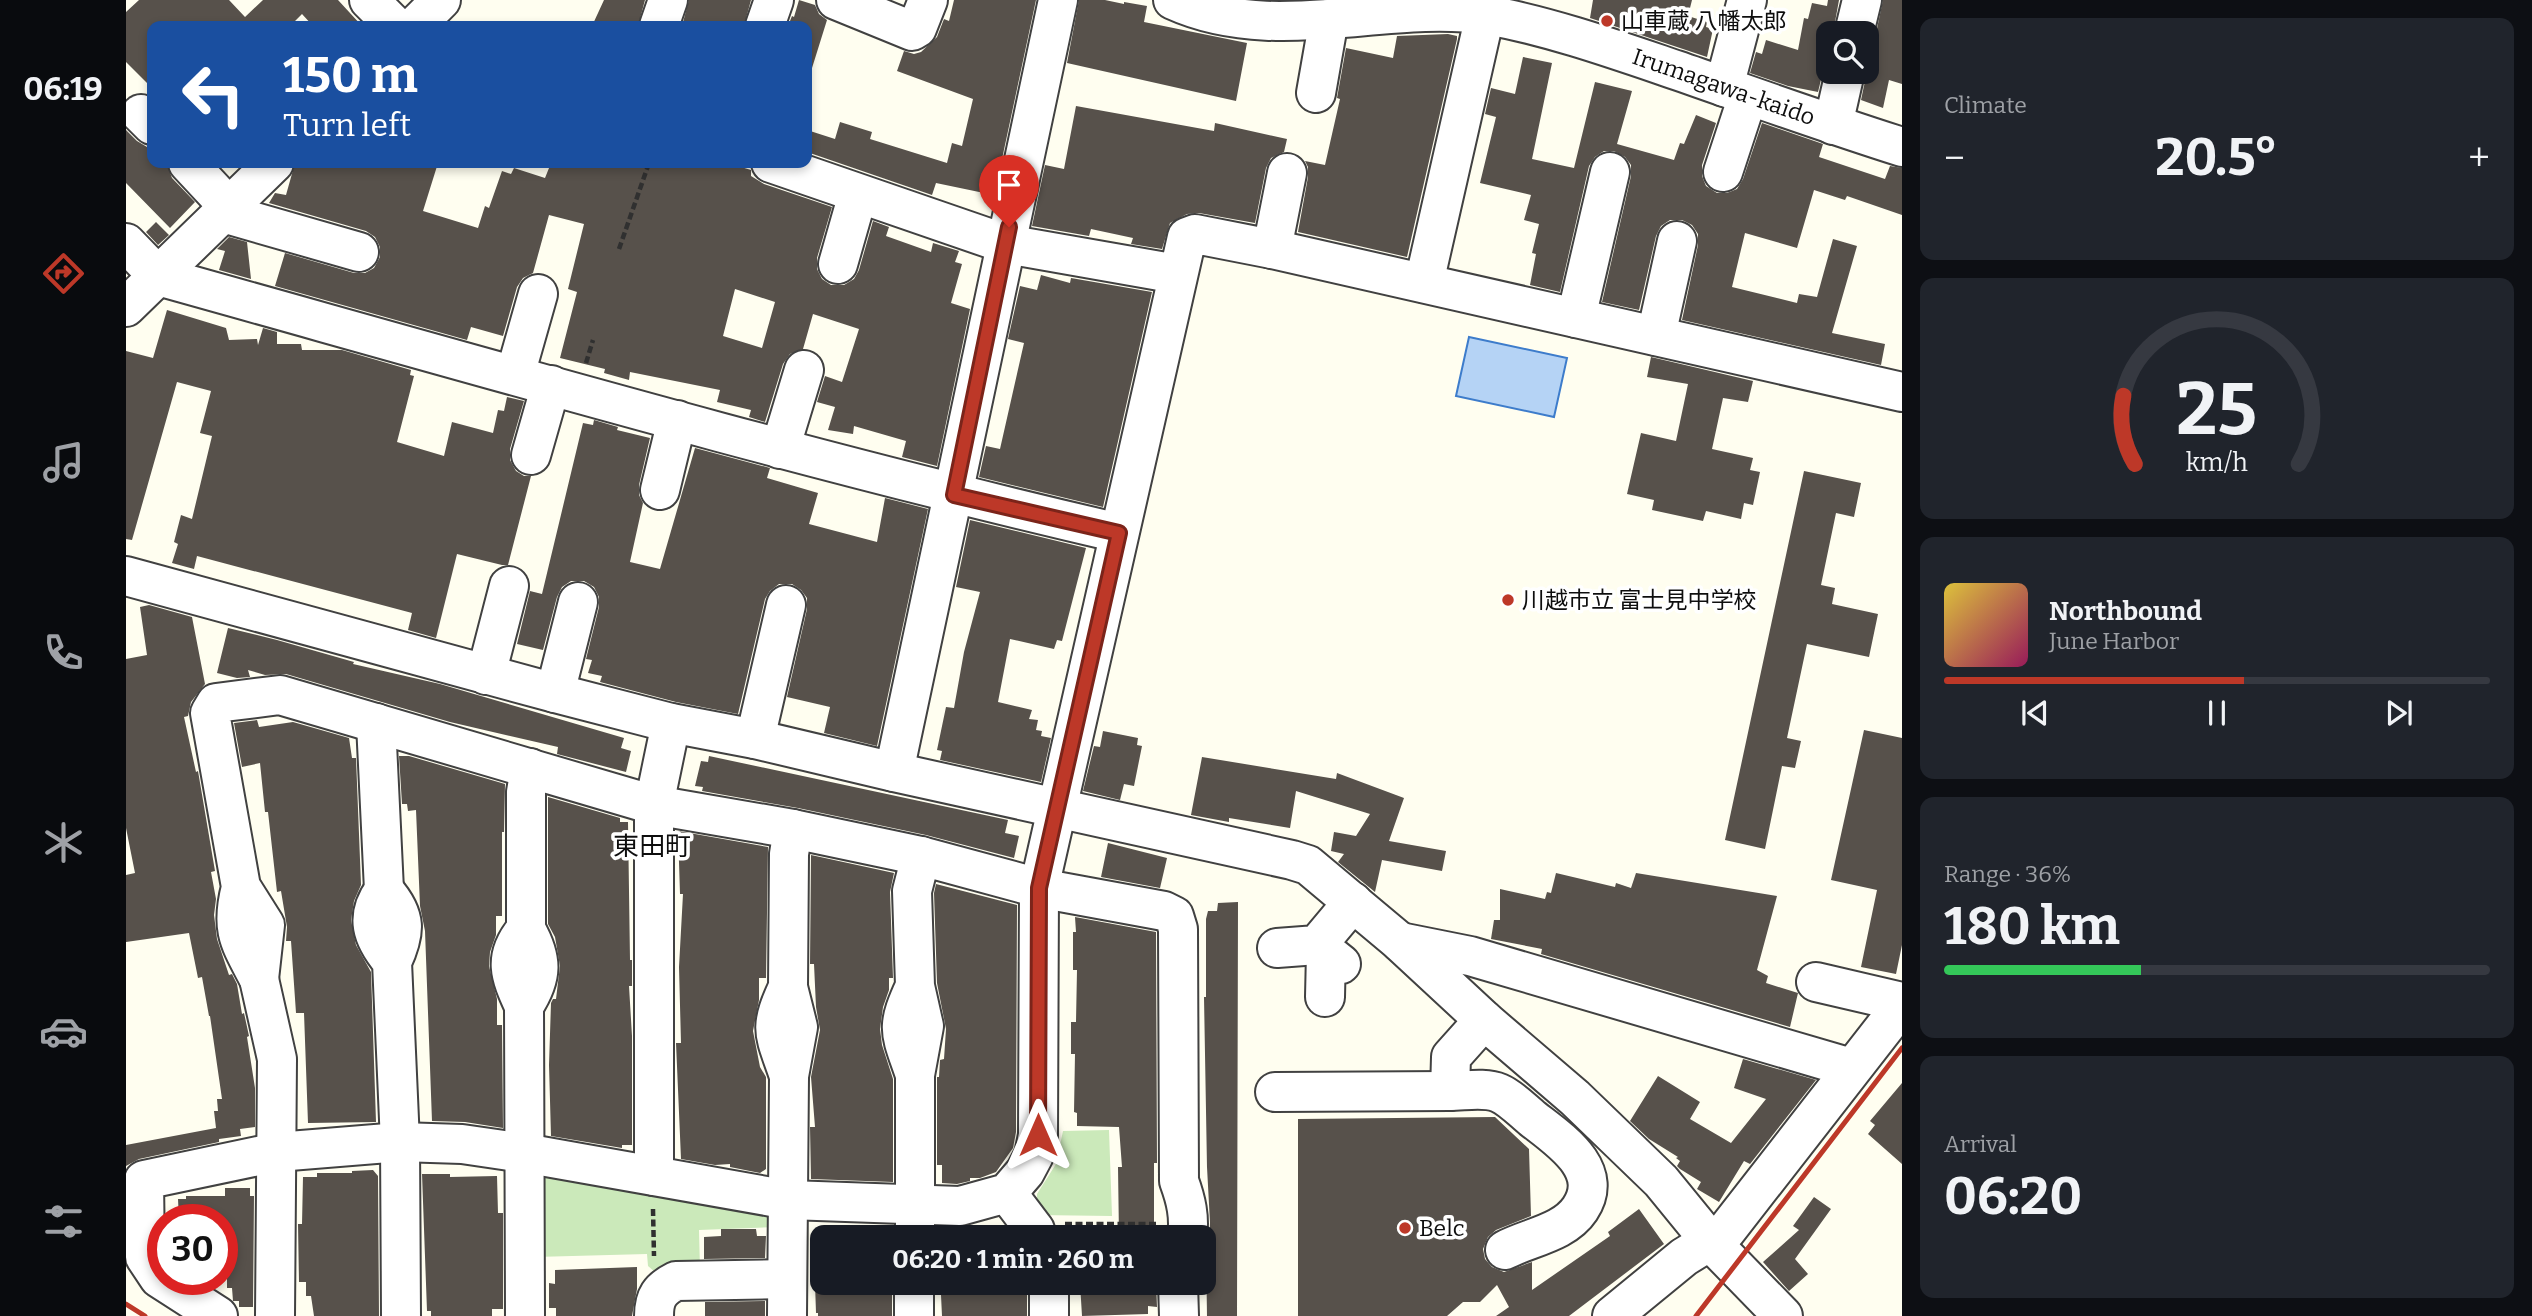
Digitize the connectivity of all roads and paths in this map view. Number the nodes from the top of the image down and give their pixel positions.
1 (369, 0) edge
2 (441, 0) edge
3 (668, 0) edge
4 (774, 0) edge
5 (836, 0) edge
6 (928, 0) edge
7 (1058, 0) edge
8 (1747, 0) edge
9 (1862, 0) edge
10 (1182, 2) edge
11 (1485, 15) junction
12 (1329, 19) junction
13 (391, 21) edge
14 (420, 21) edge
15 (661, 21) edge
16 (767, 21) edge
17 (1857, 21) edge
18 (1842, 84) edge
19 (1736, 91) junction
20 (1316, 93) dead end
21 (1833, 125) junction
22 (1902, 147) edge
23 (192, 168) edge
24 (269, 168) edge
25 (647, 168) edge
26 (785, 168) edge
27 (1610, 172) dead end
28 (1723, 172) dead end
29 (1287, 173) dead end
30 (858, 194) junction
31 (226, 210) junction
32 (1677, 241) dead end
33 (126, 243) edge
34 (1006, 244) junction
35 (619, 249) dead end
36 (1272, 249) junction
37 (359, 252) dead end
38 (838, 264) dead end
39 (1177, 274) junction
40 (158, 276) junction
41 (1424, 283) junction
42 (538, 294) dead end
43 (126, 307) edge
44 (1576, 318) junction
45 (1656, 336) junction
46 (804, 370) dead end
47 (533, 380) junction
48 (1902, 392) edge
49 (677, 420) junction
50 (780, 449) junction
51 (531, 455) dead end
52 (660, 490) dead end
53 (954, 495) junction
54 (1119, 533) junction
55 (126, 576) edge
56 (509, 586) dead end
57 (578, 602) dead end
58 (786, 605) dead end
59 (486, 675) junction
60 (555, 694) junction
61 (376, 723) junction
62 (671, 723) junction
63 (755, 739) junction
64 (530, 768) junction
65 (894, 772) junction
66 (654, 805) junction
67 (1059, 807) junction
68 (793, 829) junction
69 (921, 856) junction
70 (1039, 888) junction
71 (1353, 902) junction
72 (1400, 942) junction
73 (1277, 948) dead end
74 (1816, 982) dead end
75 (1902, 1004) edge
76 (1484, 1020) junction
77 (1851, 1068) junction
78 (1450, 1091) junction
79 (1275, 1093) dead end
80 (400, 1142) junction
81 (277, 1152) junction
82 (524, 1153) junction
83 (654, 1176) junction
84 (1007, 1193) junction
85 (789, 1200) junction
86 (914, 1222) edge
87 (1030, 1225) edge
88 (1184, 1225) edge
89 (1710, 1241) junction
90 (1505, 1250) dead end
91 (786, 1279) junction
92 (914, 1295) edge
93 (1049, 1295) edge
94 (1178, 1295) edge
95 (658, 1302) edge
96 (218, 1316) edge
97 (275, 1316) edge
98 (401, 1316) edge
99 (525, 1316) edge
100 (787, 1316) edge
101 (914, 1316) edge
102 (1049, 1316) edge
103 (1179, 1316) edge
104 (1612, 1316) edge
105 (1783, 1316) edge

1 - 13 street
2 - 14 street
3 - 15 street
4 - 16 street
5 - 6 street
7 - 34 street
8 - 19 street
9 - 17 street
10 - 12 street, Irumagawa-kaido
11 - 12 street, Irumagawa-kaido
11 - 19 street, Irumagawa-kaido
11 - 41 street
12 - 20 street
18 - 21 street
19 - 21 street, Irumagawa-kaido
19 - 28 street
21 - 22 street, Irumagawa-kaido
23 - 31 street
24 - 31 street
25 - 35 path
26 - 30 street
27 - 44 street
29 - 36 street
30 - 34 street
30 - 38 street
31 - 37 street
31 - 40 street
32 - 45 street
33 - 40 street
34 - 39 street
34 - 53 street
36 - 39 street
36 - 41 street
39 - 54 street
40 - 43 street
40 - 47 street
41 - 44 street
42 - 47 street
44 - 45 street
45 - 48 street
46 - 50 street
47 - 49 street
47 - 51 street
49 - 50 street
49 - 52 street
50 - 53 street
53 - 54 street
53 - 65 street
54 - 67 street
55 - 59 street
56 - 59 street
57 - 60 street
58 - 63 street
59 - 60 street
60 - 62 street
61 - 64 street
61 - 80 street
61 - 81 street
62 - 63 street
62 - 66 street
63 - 65 street
64 - 66 street
64 - 82 street
65 - 67 street
66 - 68 street
66 - 83 street
67 - 70 street
67 - 71 street
68 - 69 street
68 - 85 street
69 - 70 street
69 - 86 street
70 - 84 street
70 - 88 street
71 - 72 street
71 - 73 street
72 - 76 street
72 - 77 street
74 - 75 street
75 - 77 street
76 - 78 street
76 - 89 street
77 - 89 street
78 - 79 street
78 - 90 street
80 - 81 street
80 - 82 street
80 - 98 street
81 - 96 street
81 - 97 street
82 - 83 street
82 - 99 street
83 - 85 street
83 - 95 path
84 - 86 street
84 - 87 street
85 - 86 street
85 - 91 street
89 - 104 street
89 - 105 street
91 - 95 street
91 - 100 street
92 - 101 street
93 - 102 street
94 - 103 street

